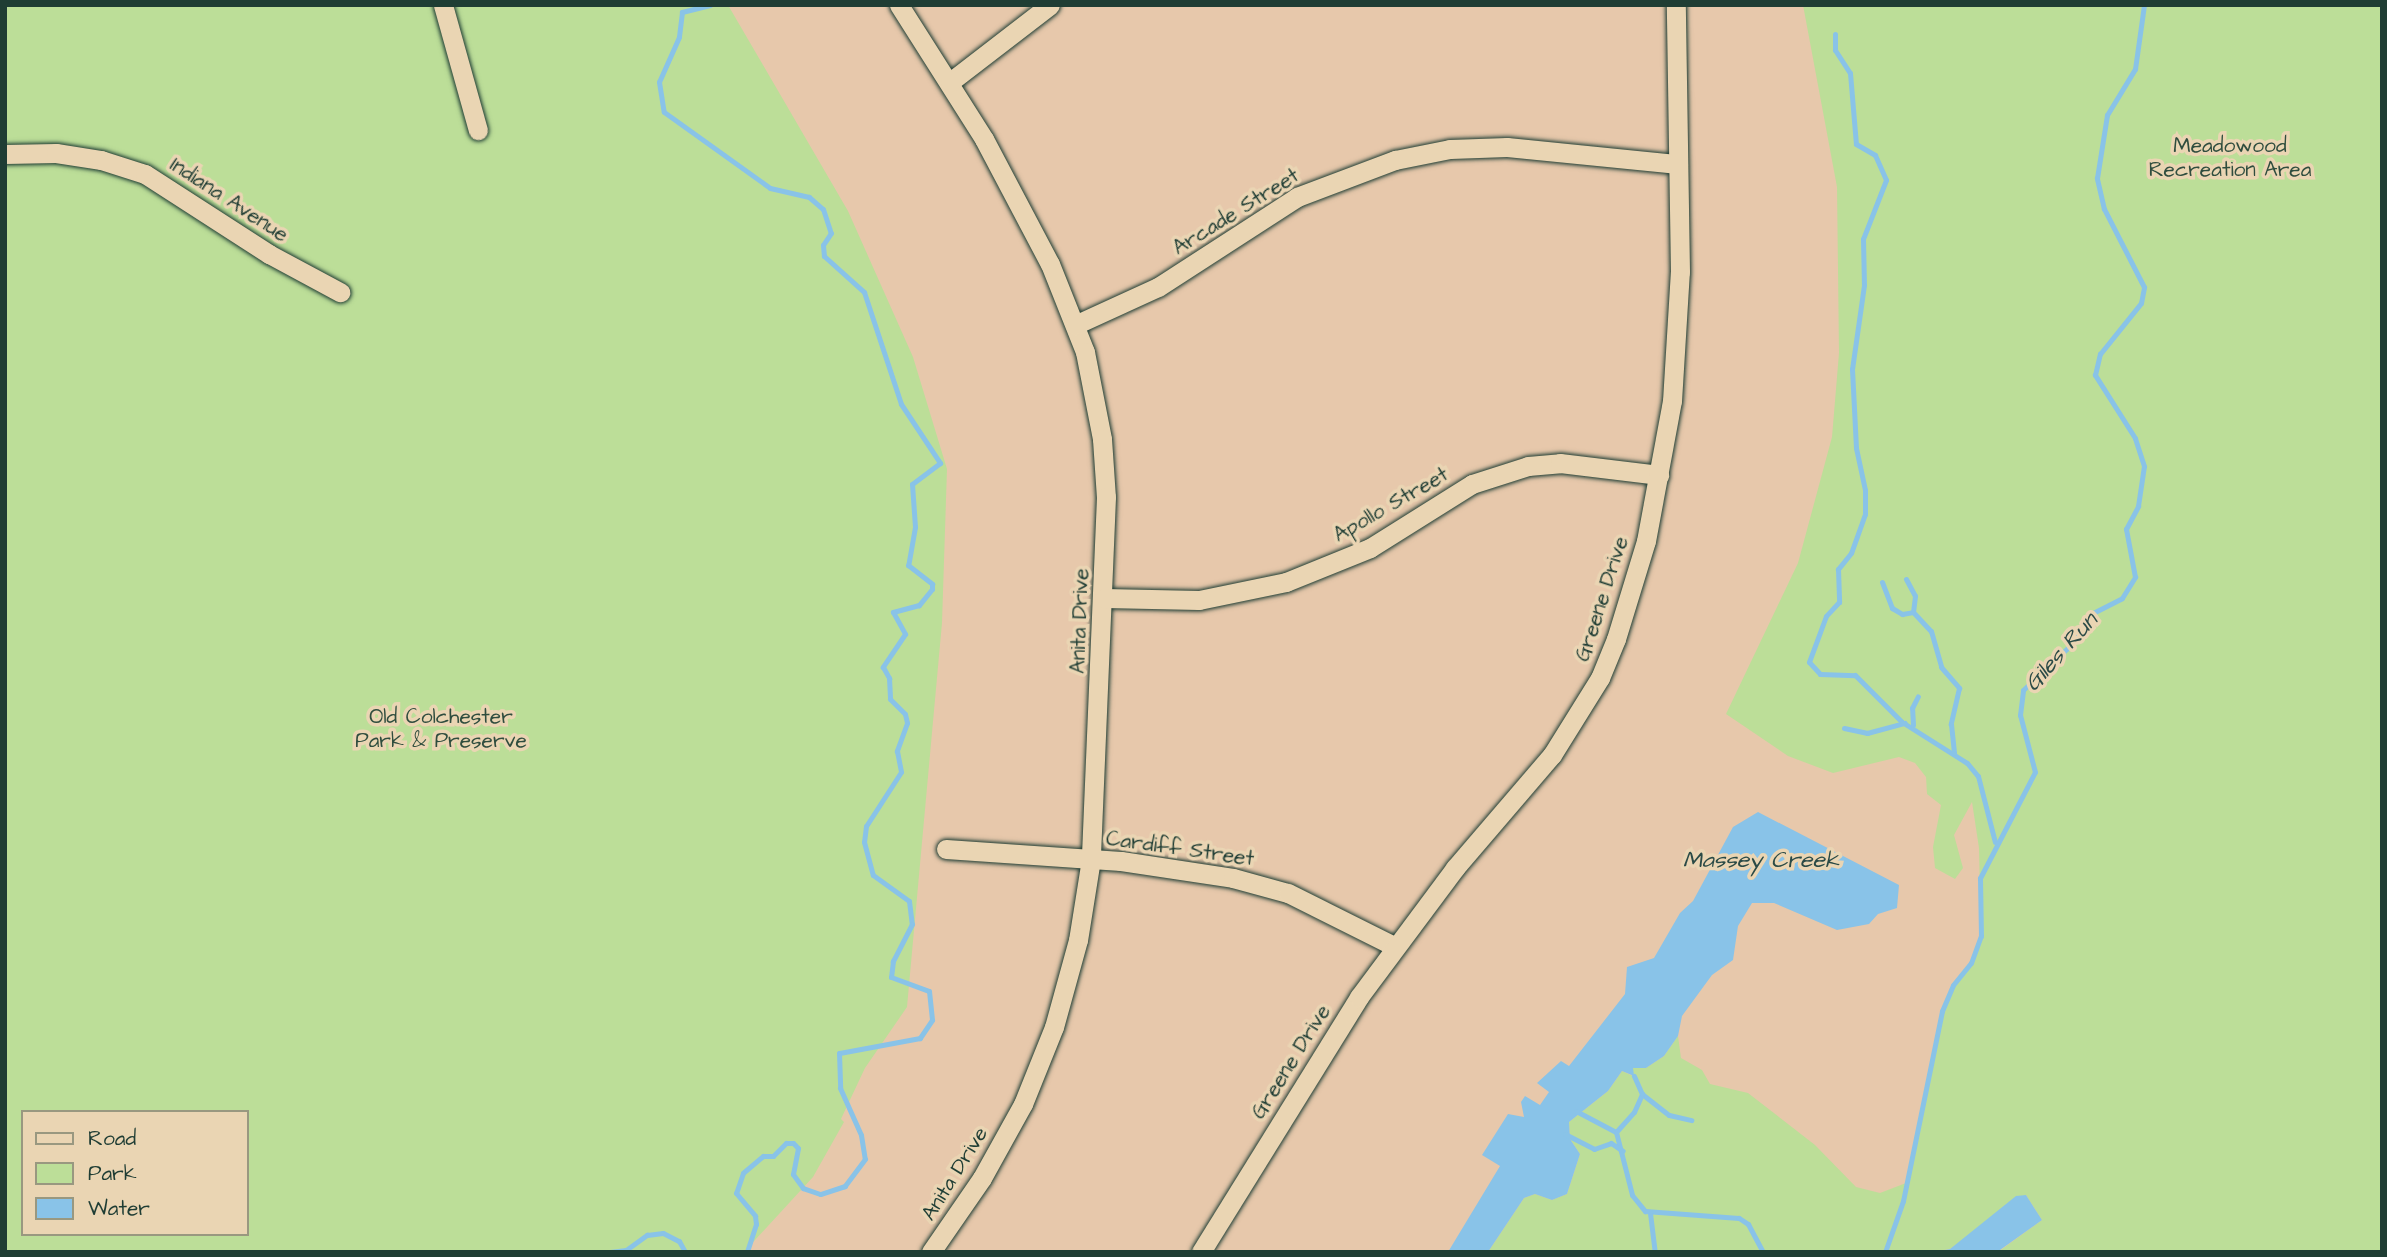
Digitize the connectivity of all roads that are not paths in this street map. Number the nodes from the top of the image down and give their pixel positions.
1 (443, 5) edge
2 (899, 5) edge
3 (1050, 5) edge
4 (1676, 5) edge
5 (950, 82) junction
6 (478, 130) dead end
7 (5, 155) edge
8 (1678, 164) junction
9 (340, 292) dead end
10 (1075, 325) junction
11 (1659, 475) junction
12 (1104, 598) junction
13 (946, 849) dead end
14 (1091, 859) junction
15 (1394, 946) junction
16 (931, 1252) edge
17 (1201, 1252) edge

1 - 6 street
2 - 5 street, Anita Drive
3 - 5 street
4 - 8 street, Greene Drive
5 - 10 street, Anita Drive
7 - 9 street, Indiana Avenue
8 - 10 street, Arcade Street
8 - 11 street, Greene Drive
10 - 12 street, Anita Drive
11 - 12 street, Apollo Street
11 - 15 street, Greene Drive
12 - 14 street, Anita Drive
13 - 14 street, Cardiff Street
14 - 15 street, Cardiff Street
14 - 16 street, Anita Drive
15 - 17 street, Greene Drive

